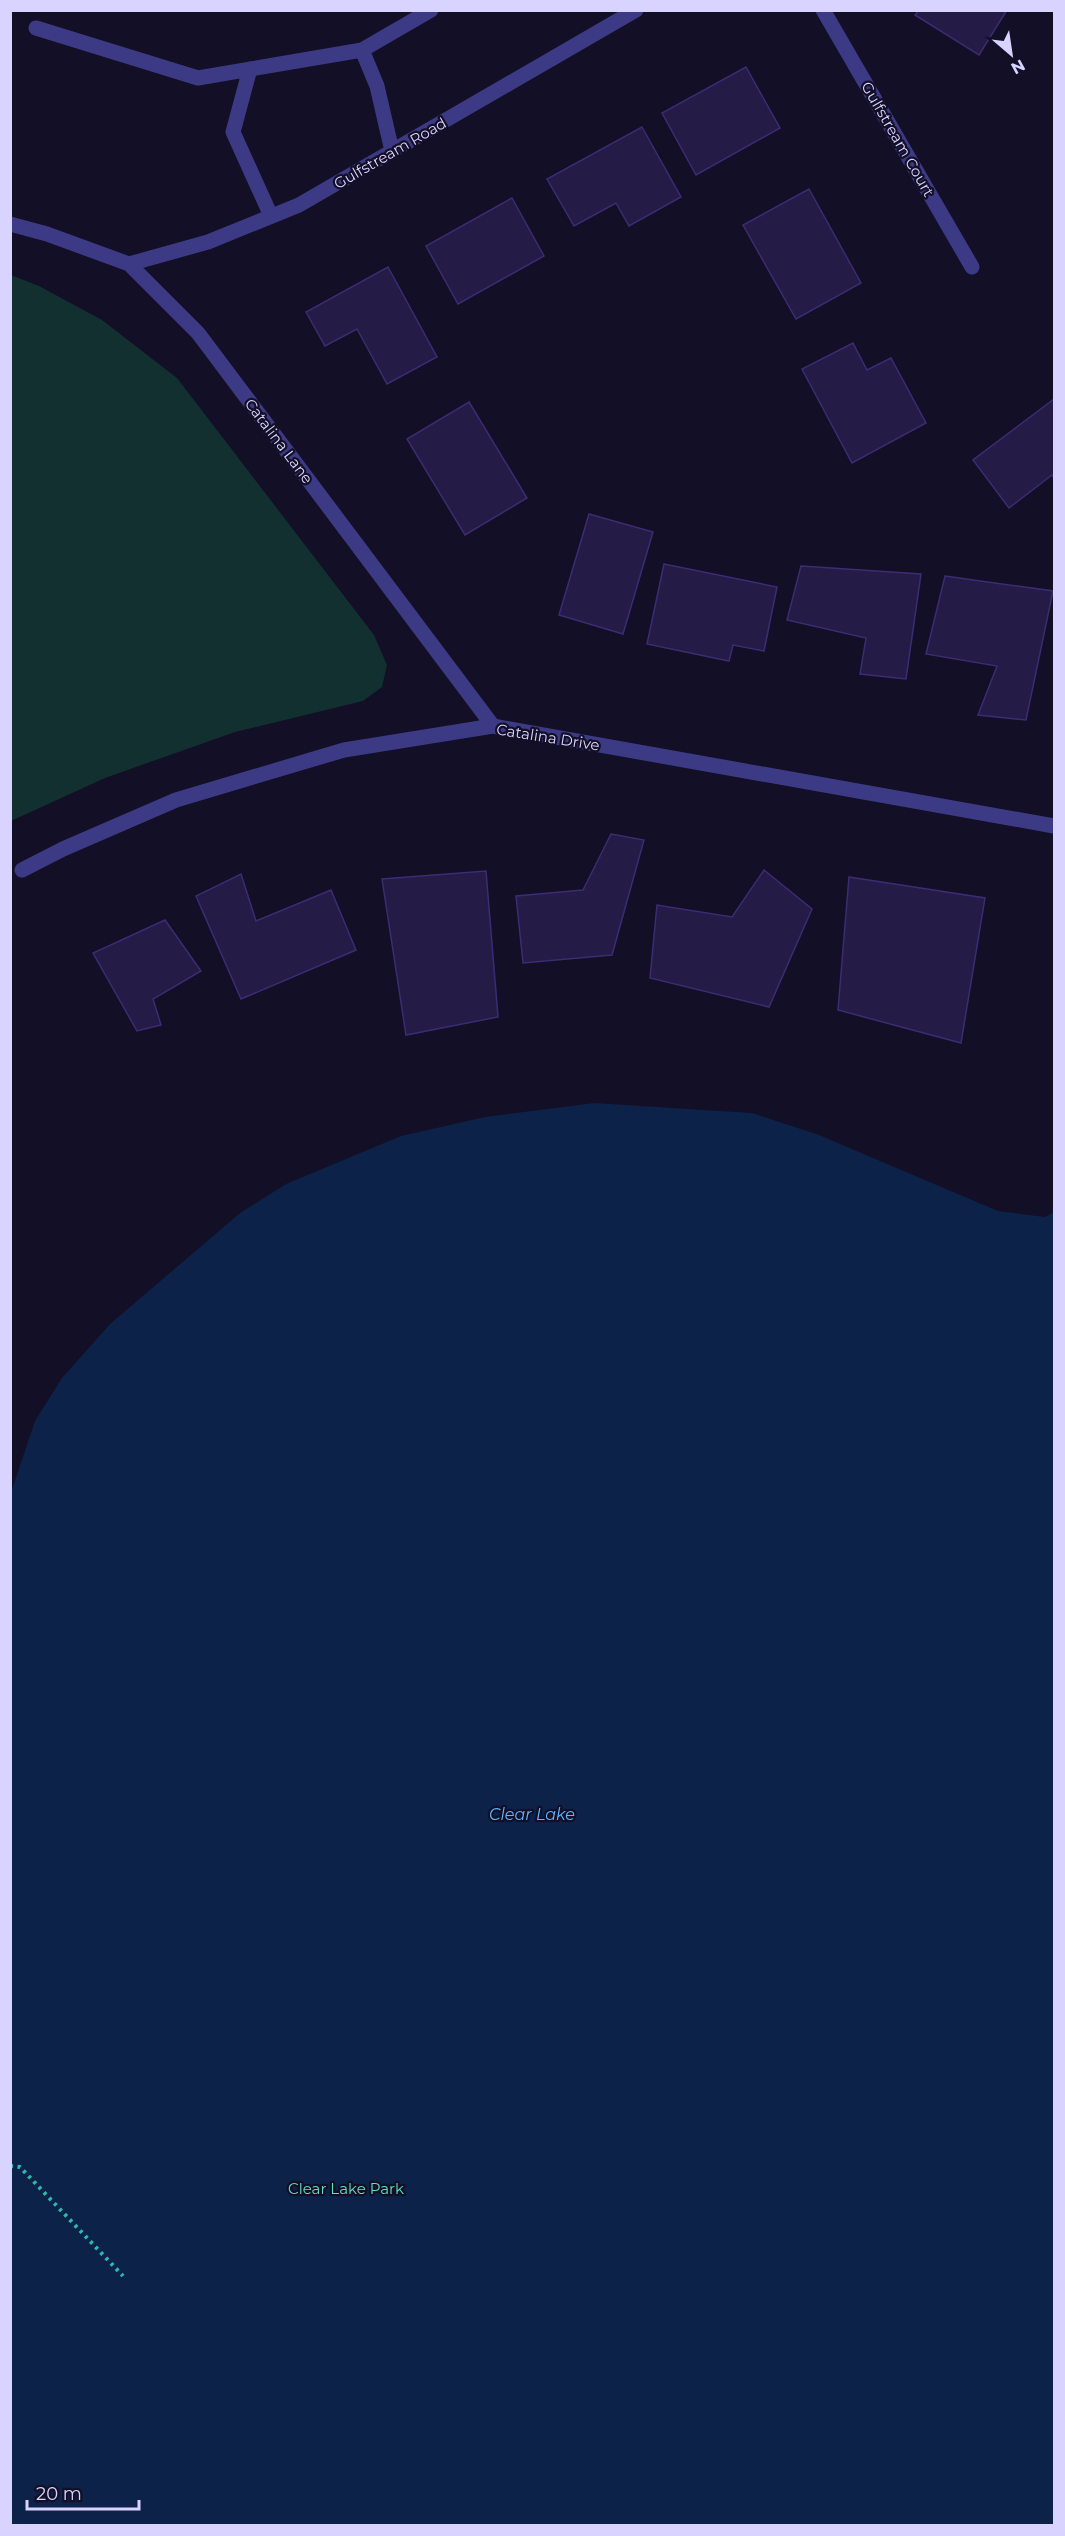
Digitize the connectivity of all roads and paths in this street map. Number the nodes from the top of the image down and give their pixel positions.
1 (431, 10) edge
2 (636, 10) edge
3 (823, 10) edge
4 (36, 28) dead end
5 (362, 50) junction
6 (250, 69) junction
7 (392, 151) junction
8 (272, 216) junction
9 (10, 224) edge
10 (129, 264) junction
11 (972, 267) dead end
12 (493, 726) junction
13 (1054, 826) edge
14 (22, 870) dead end
15 (10, 2166) edge
16 (123, 2276) dead end

1 - 5 street
2 - 7 street, Gulfstream Road
3 - 11 street, Gulfstream Court
4 - 6 street
5 - 6 street
5 - 7 street
6 - 8 street
7 - 8 street, Gulfstream Road
8 - 10 street, Gulfstream Road
9 - 10 street, Catalina Lane
10 - 12 street, Catalina Lane
12 - 13 street, Catalina Drive
12 - 14 street, Catalina Drive
15 - 16 path

